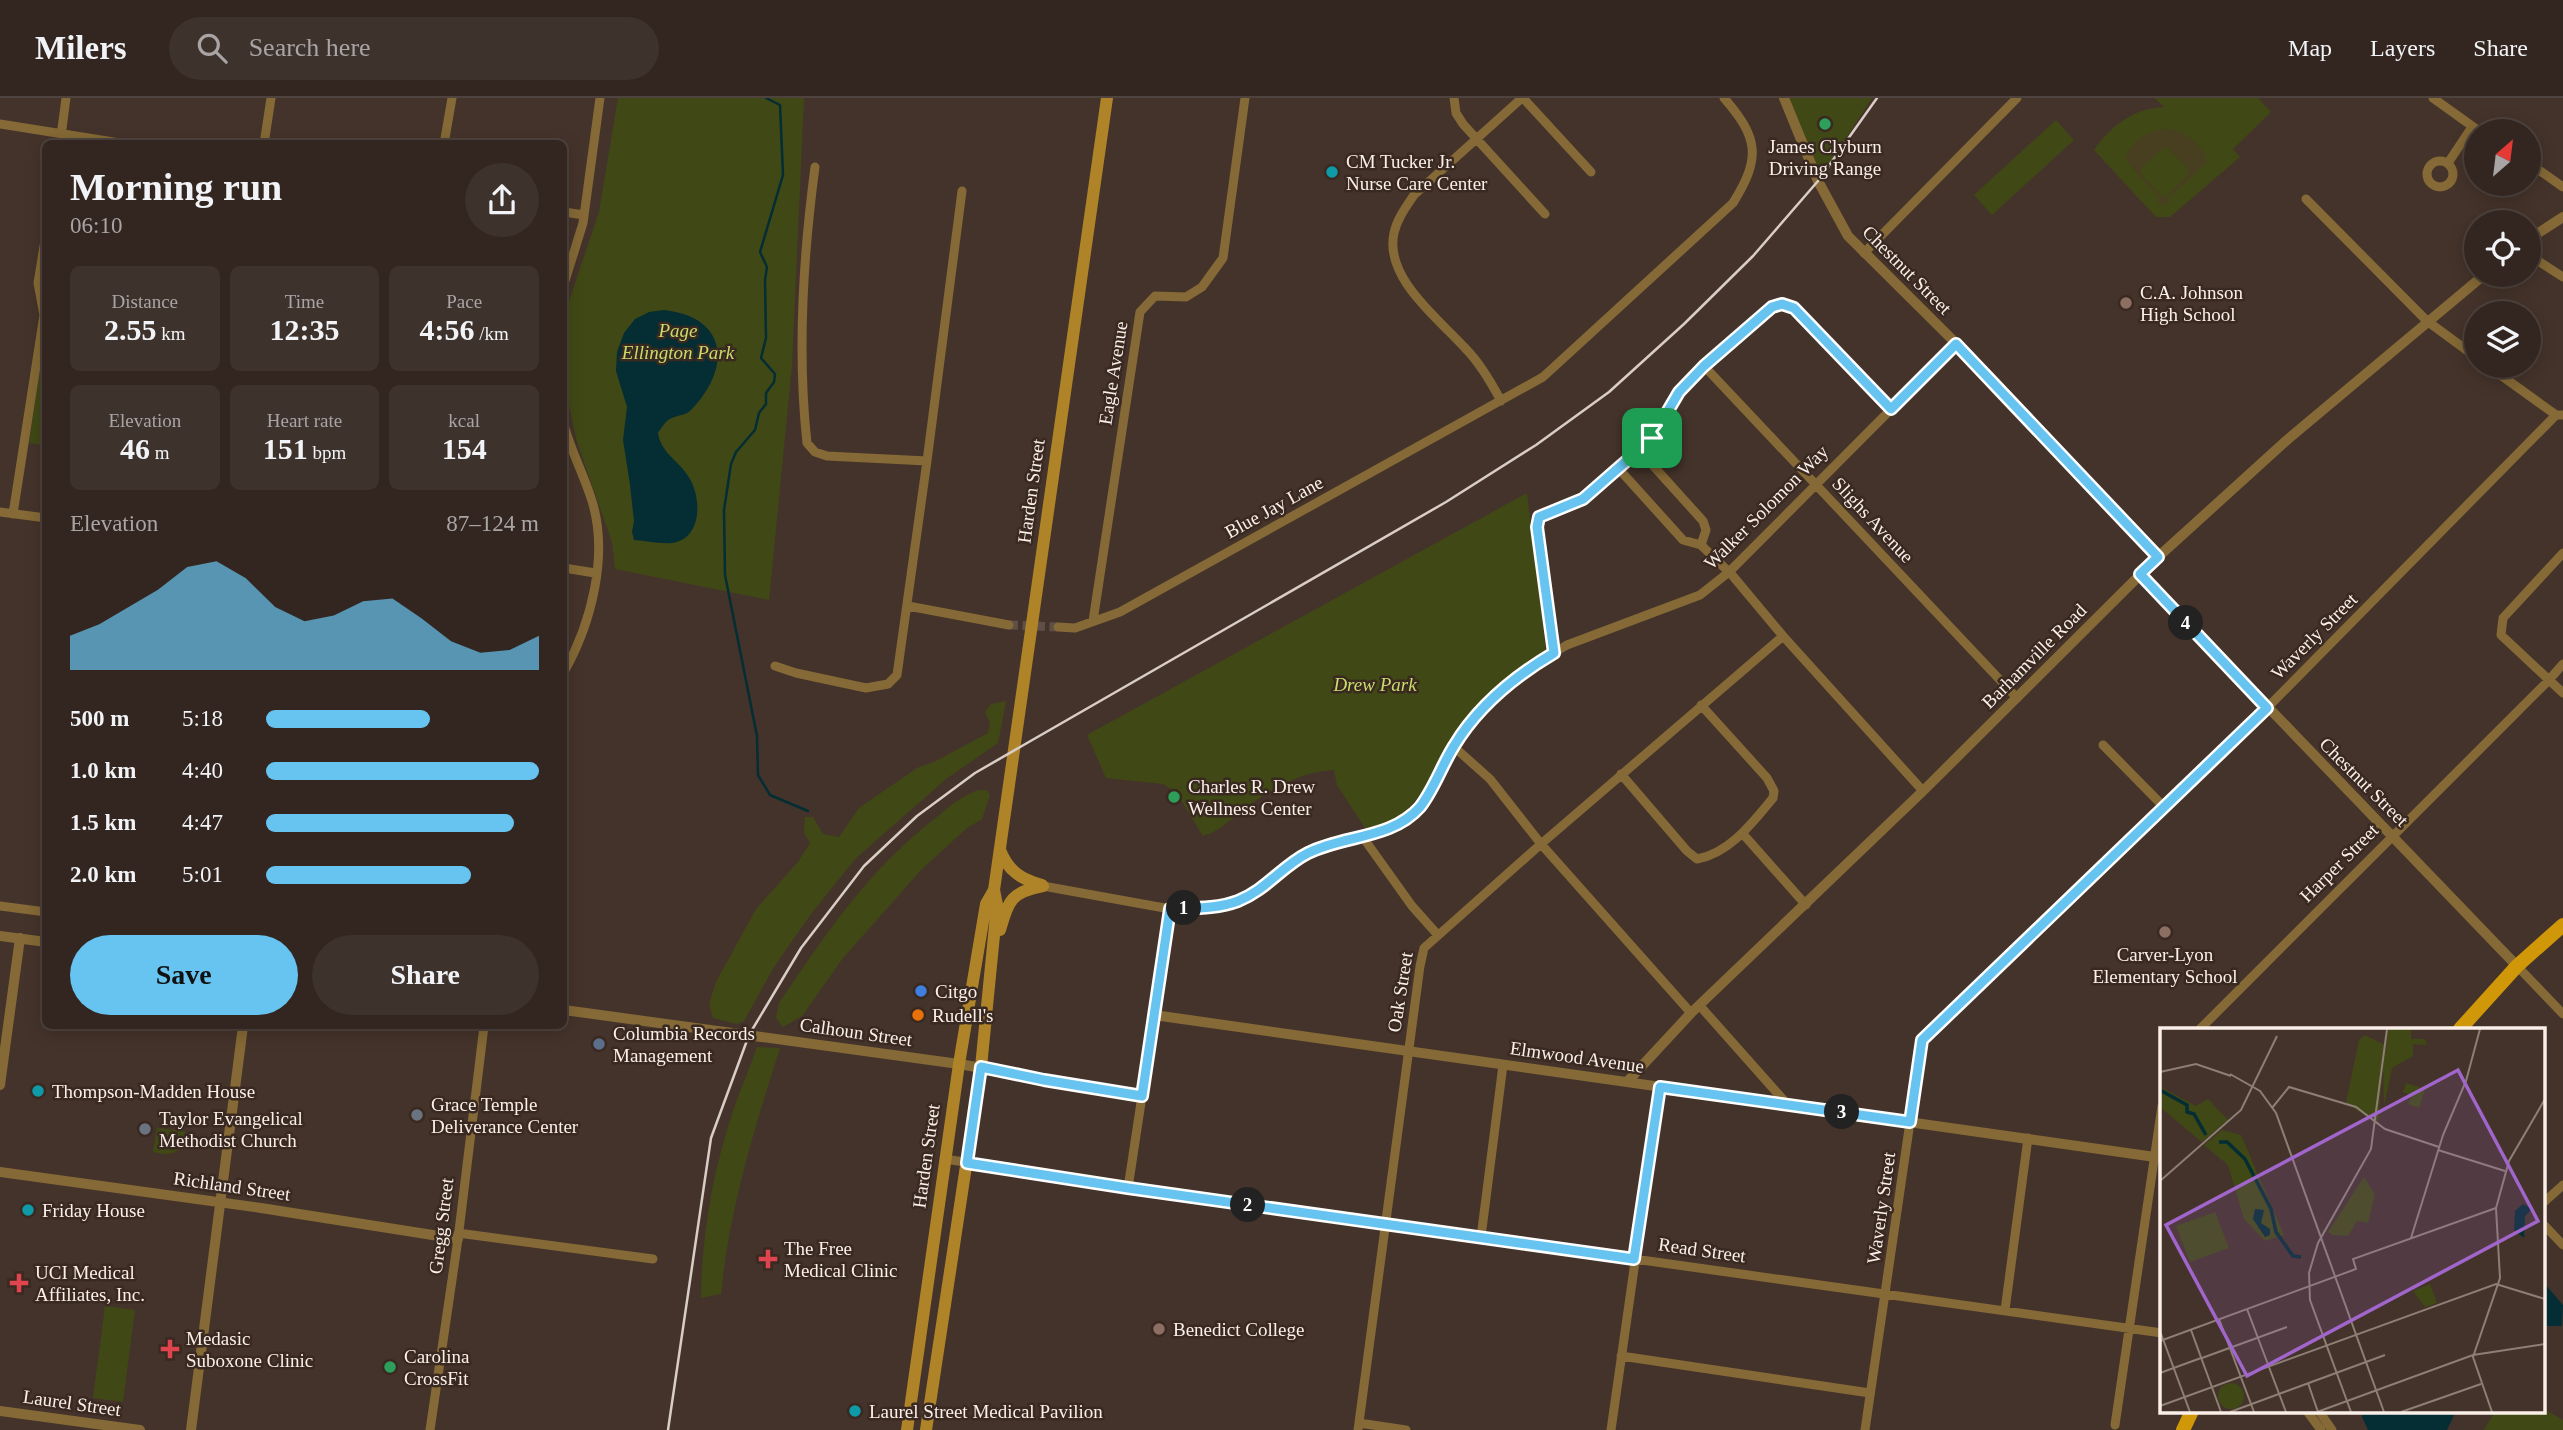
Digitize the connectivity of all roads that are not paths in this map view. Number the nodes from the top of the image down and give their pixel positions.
1 (66, 98) edge
2 (271, 98) edge
3 (452, 98) edge
4 (600, 98) edge
5 (1107, 98) edge
6 (1245, 98) edge
7 (1454, 98) edge
8 (1523, 98) edge
9 (1724, 98) edge
10 (1784, 98) edge
11 (2017, 98) edge
12 (2433, 98) edge
13 (2464, 120) edge
14 (0, 124) edge
15 (61, 139) edge
16 (1476, 139) junction
17 (265, 140) edge
18 (445, 140) edge
19 (2464, 144) edge
20 (2448, 163) dead end
21 (815, 167) dead end
22 (2541, 171) edge
23 (1591, 172) dead end
24 (2563, 187) edge
25 (962, 191) dead end
26 (2306, 199) dead end
27 (567, 212) edge
28 (1545, 214) dead end
29 (584, 215) junction
30 (2563, 217) edge
31 (2541, 231) edge
32 (1864, 253) junction
33 (42, 258) edge
34 (2541, 263) edge
35 (567, 274) edge
36 (2563, 278) edge
37 (2469, 287) edge
38 (42, 304) edge
39 (2427, 321) junction
40 (42, 328) edge
41 (1956, 344) junction
42 (2464, 348) edge
43 (1704, 366) junction
44 (2505, 378) edge
45 (1502, 401) junction
46 (1891, 409) junction
47 (2559, 415) edge
48 (567, 434) edge
49 (1639, 450) junction
50 (927, 461) junction
51 (1618, 468) junction
52 (1814, 484) junction
53 (0, 512) edge
54 (13, 513) junction
55 (42, 518) edge
56 (1700, 545) junction
57 (2563, 553) edge
58 (2158, 557) junction
59 (567, 568) edge
60 (1729, 572) junction
61 (595, 573) junction
62 (2140, 574) junction
63 (908, 606) junction
64 (1093, 621) junction
65 (1009, 625) tunnel mouth
66 (1058, 627) tunnel mouth
67 (1783, 636) junction
68 (1554, 653) junction
69 (2563, 664) edge
70 (567, 666) edge
71 (775, 666) dead end
72 (2548, 681) junction
73 (2563, 693) edge
74 (2017, 698) junction
75 (1701, 705) junction
76 (2267, 708) junction
77 (2103, 745) dead end
78 (1453, 746) junction
79 (1621, 774) junction
80 (1923, 791) junction
81 (2164, 807) junction
82 (1742, 834) junction
83 (2392, 835) junction
84 (1362, 836) junction
85 (1541, 844) junction
86 (999, 849) junction
87 (1043, 886) junction
88 (993, 890) junction
89 (1806, 905) junction
90 (0, 906) edge
91 (1170, 909) junction
92 (42, 911) edge
93 (2563, 925) edge
94 (1437, 934) junction
95 (0, 936) edge
96 (19, 938) junction
97 (42, 941) edge
98 (993, 953) junction
99 (2517, 966) junction
100 (567, 1010) edge
101 (1695, 1010) junction
102 (2563, 1014) edge
103 (1154, 1015) junction
104 (2201, 1028) edge
105 (2461, 1028) edge
106 (243, 1029) edge
107 (484, 1029) edge
108 (1409, 1051) junction
109 (959, 1064) junction
110 (1503, 1065) junction
111 (981, 1067) junction
112 (1627, 1082) junction
113 (0, 1085) edge
114 (1660, 1087) junction
115 (1142, 1096) junction
116 (1787, 1104) junction
117 (1910, 1122) junction
118 (2160, 1132) edge
119 (2028, 1139) junction
120 (2158, 1157) edge
121 (945, 1159) junction
122 (967, 1163) junction
123 (0, 1172) edge
124 (2563, 1185) edge
125 (1128, 1188) junction
126 (2546, 1200) edge
127 (220, 1202) junction
128 (1387, 1224) junction
129 (2546, 1227) edge
130 (458, 1236) junction
131 (1481, 1237) junction
132 (2563, 1245) edge
133 (653, 1259) dead end
134 (1634, 1259) junction
135 (1886, 1294) junction
136 (2005, 1310) junction
137 (2129, 1327) junction
138 (2160, 1333) edge
139 (1621, 1356) junction
140 (1870, 1393) junction
141 (0, 1411) edge
142 (2192, 1412) edge
143 (2308, 1412) edge
144 (2320, 1412) edge
145 (2115, 1425) dead end
146 (1359, 1427) edge
147 (140, 1430) edge
148 (191, 1430) edge
149 (430, 1430) edge
150 (907, 1430) edge
151 (926, 1430) edge
152 (1406, 1430) edge
153 (1611, 1430) edge
154 (1865, 1430) edge
155 (2183, 1430) edge
156 (2321, 1430) edge
157 (2332, 1430) edge

1 - 15 street
2 - 17 street
3 - 18 street
4 - 29 street
5 - 86 main road, Harden Street
6 - 64 street, Eagle Avenue
7 - 16 street
8 - 16 street
8 - 23 street
9 - 45 street, Blue Jay Lane
10 - 32 street, Chestnut Street
11 - 32 street
12 - 13 street
14 - 15 street
16 - 28 street
16 - 45 street
19 - 20 street
21 - 50 street
22 - 24 street
25 - 50 street
26 - 39 street
27 - 29 street
29 - 35 street
30 - 31 street
32 - 41 street, Chestnut Street
33 - 38 street
34 - 36 street
37 - 39 street, Barhamville Road
39 - 42 street
39 - 58 street, Barhamville Road
40 - 54 street
41 - 46 street, Walker Solomon Way
41 - 58 street, Chestnut Street
43 - 46 street
43 - 49 street
43 - 52 street, Slighs Avenue
44 - 47 street
45 - 64 street, Blue Jay Lane
46 - 52 street, Walker Solomon Way
47 - 76 street, Waverly Street
48 - 61 street
49 - 51 street
49 - 56 street
50 - 63 street
51 - 56 street
51 - 68 street
52 - 60 street, Walker Solomon Way
52 - 74 street, Slighs Avenue
53 - 54 street
54 - 55 street
56 - 60 street
57 - 72 street
58 - 62 street, Barhamville Road
59 - 61 street
60 - 67 street
60 - 68 street, Walker Solomon Way
61 - 70 street
62 - 74 street, Barhamville Road
62 - 76 street, Chestnut Street
63 - 65 street
63 - 71 street
64 - 66 street, Blue Jay Lane
67 - 75 street, Oak Street
67 - 80 street
68 - 78 street, Walker Solomon Way
69 - 72 street, Harper Street
72 - 73 street
72 - 83 street, Harper Street
74 - 80 street, Barhamville Road
75 - 79 street, Oak Street
75 - 82 street
76 - 81 street, Waverly Street
76 - 83 street, Chestnut Street
77 - 81 street
78 - 84 street, Walker Solomon Way
78 - 85 street
79 - 82 street
79 - 85 street, Oak Street
80 - 89 street, Barhamville Road
81 - 117 street, Waverly Street
82 - 89 street
83 - 99 street, Chestnut Street
83 - 104 street, Harper Street
84 - 91 street, Walker Solomon Way
84 - 94 street
85 - 94 street, Oak Street
85 - 101 street
86 - 87 main road
86 - 88 main road, Harden Street
87 - 91 street, Walker Solomon Way
87 - 98 main road
88 - 98 main road, Harden Street
88 - 109 main road, Harden Street
89 - 101 street, Barhamville Road
90 - 92 street
91 - 103 street
93 - 99 main road
94 - 108 street, Oak Street
95 - 96 street
96 - 97 street
96 - 113 street
98 - 111 main road, Harden Street
99 - 102 street, Chestnut Street
99 - 105 main road
100 - 109 street, Calhoun Street
101 - 112 street, Barhamville Road
101 - 116 street
103 - 108 street, Elmwood Avenue
103 - 115 street
106 - 127 street
107 - 130 street, Gregg Street
108 - 110 street, Elmwood Avenue
108 - 128 street, Oak Street
109 - 111 street, Calhoun Street
109 - 121 main road, Harden Street
110 - 112 street, Elmwood Avenue
110 - 131 street
111 - 115 street, Calhoun Street
111 - 122 main road, Harden Street
112 - 114 street, Elmwood Avenue
114 - 116 street, Elmwood Avenue
114 - 134 street
115 - 125 street
116 - 117 street, Elmwood Avenue
117 - 119 street, Elmwood Avenue
117 - 135 street, Waverly Street
118 - 120 street
119 - 120 street, Elmwood Avenue
119 - 136 street
120 - 137 street
121 - 122 street, Read Street
121 - 150 main road, Harden Street
122 - 125 street, Read Street
122 - 151 main road, Harden Street
123 - 127 street, Richland Street
124 - 126 street
125 - 128 street, Read Street
127 - 130 street, Richland Street
127 - 148 street
128 - 131 street, Read Street
128 - 146 street, Oak Street
129 - 132 street
130 - 133 street, Richland Street
130 - 149 street, Gregg Street
131 - 134 street, Read Street
134 - 135 street, Read Street
134 - 139 street
135 - 136 street, Read Street
135 - 140 street, Waverly Street
136 - 137 street, Read Street
137 - 138 street, Read Street
137 - 145 street
139 - 140 street
139 - 153 street
140 - 154 street, Waverly Street
141 - 147 street, Laurel Street
142 - 155 main road
143 - 156 street
144 - 157 street
146 - 152 street

